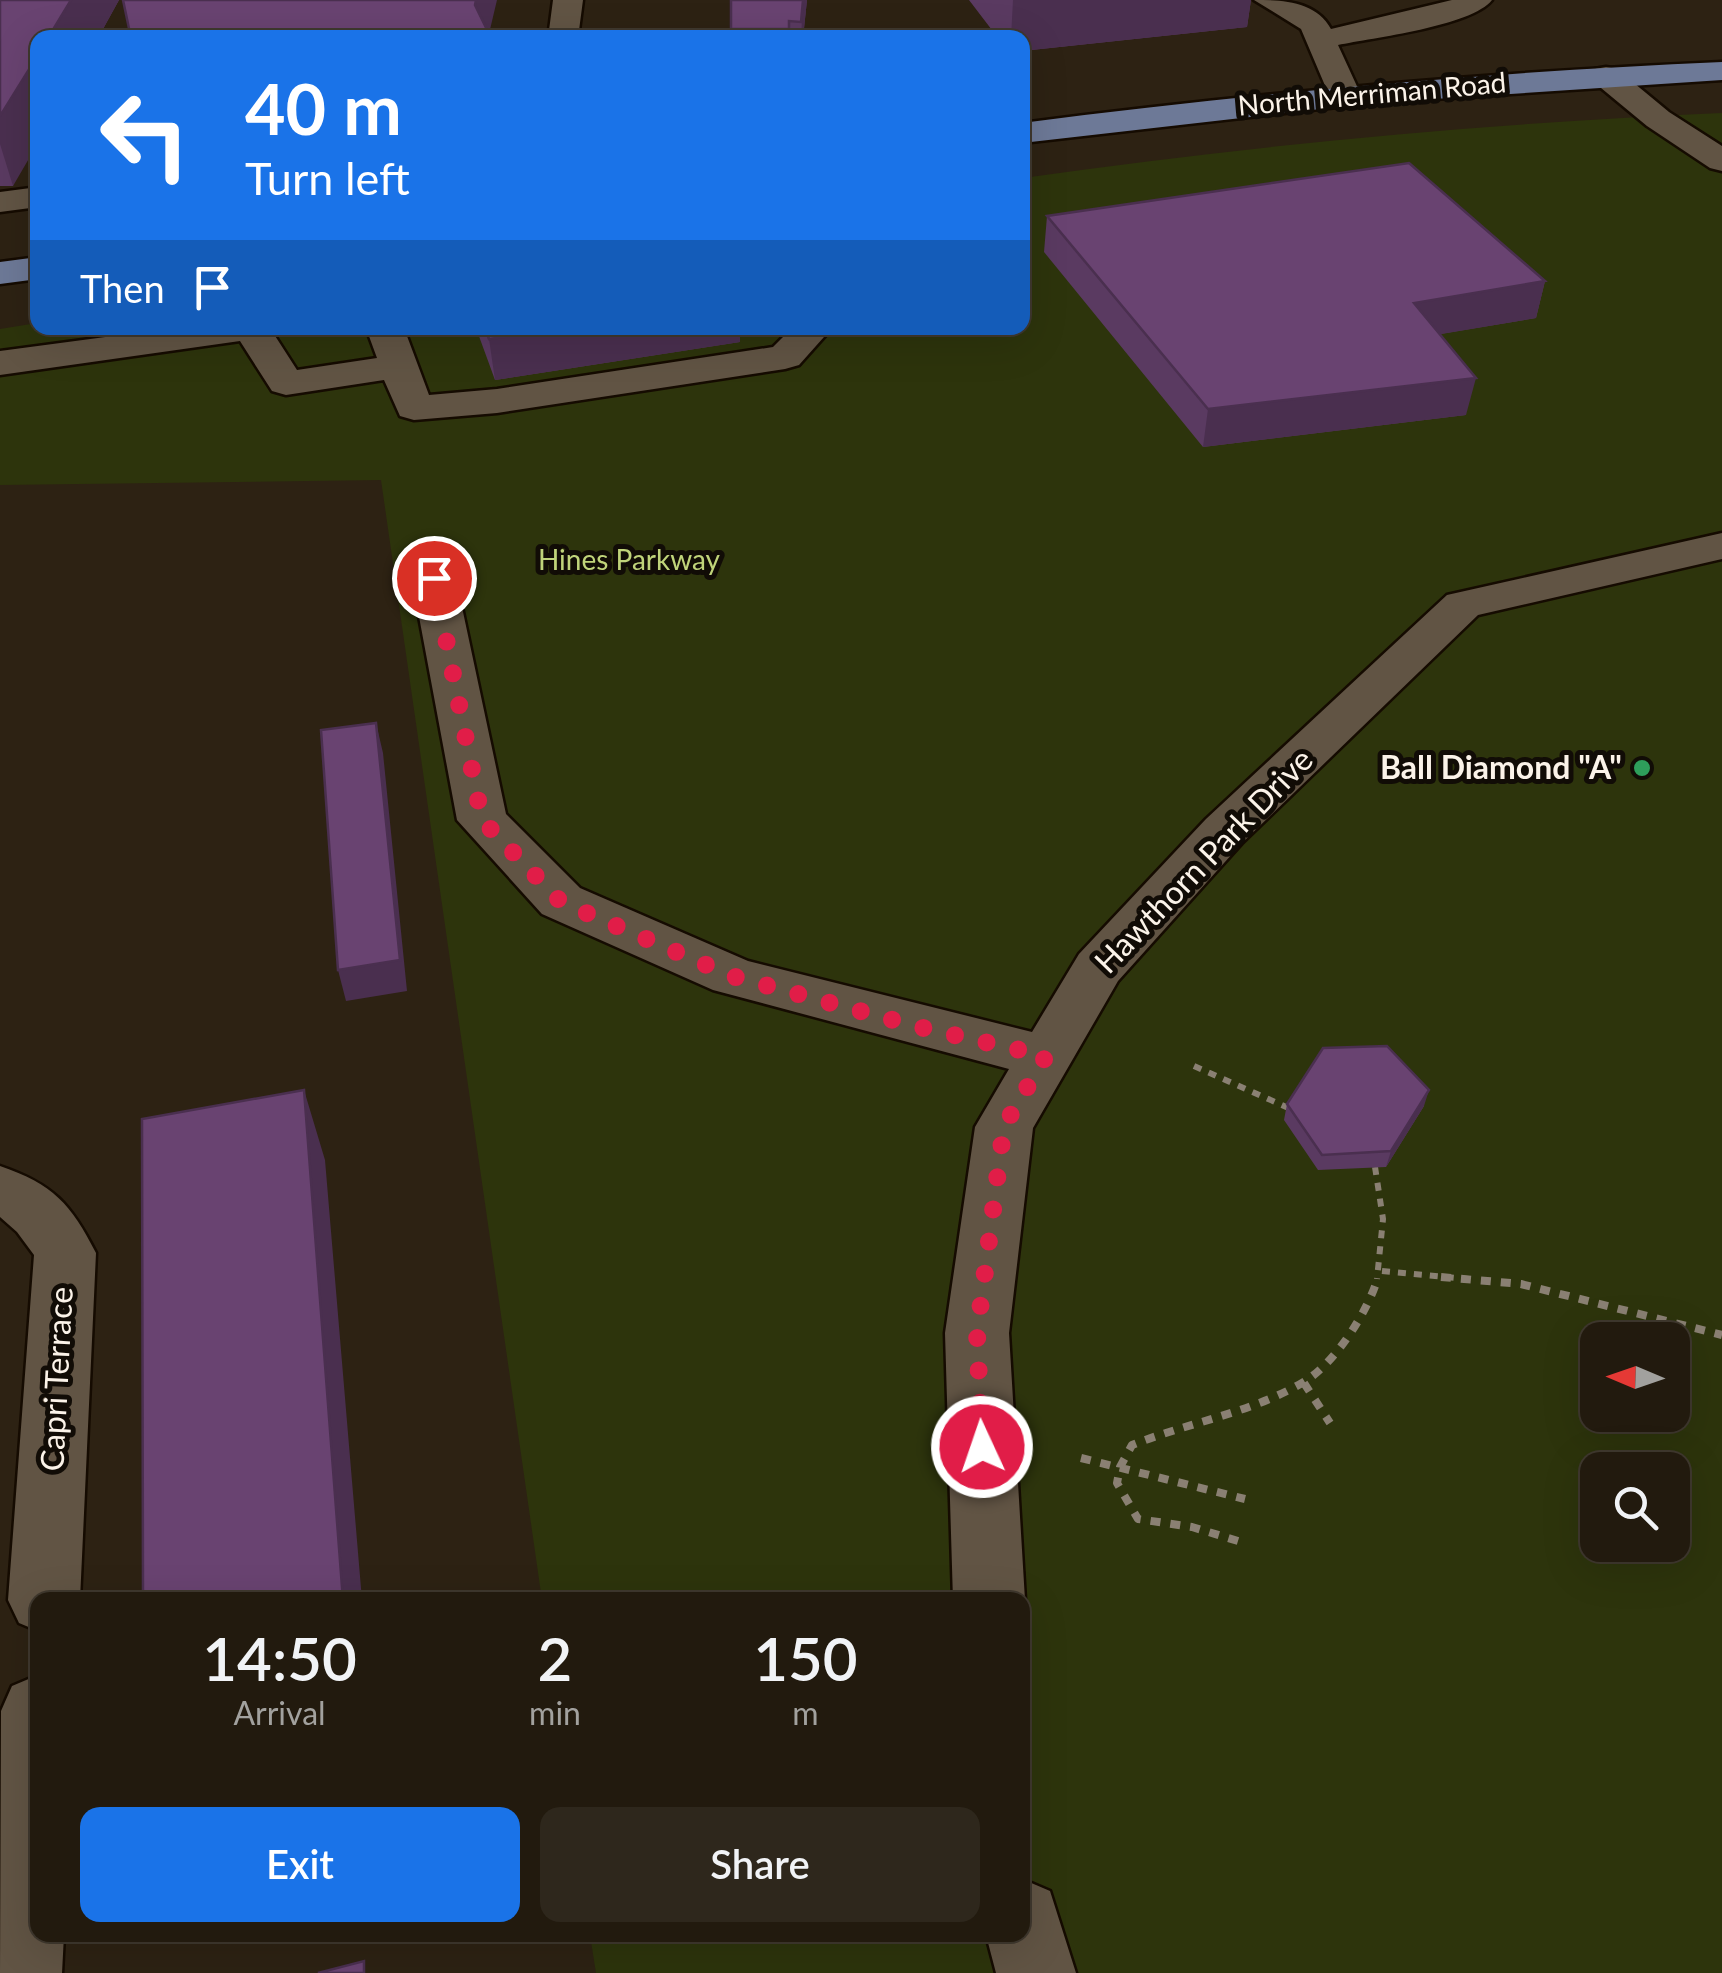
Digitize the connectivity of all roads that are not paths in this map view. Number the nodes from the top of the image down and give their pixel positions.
1 (568, 0) edge
2 (1269, 0) edge
3 (1477, 0) edge
4 (563, 30) edge
5 (1321, 40) junction
6 (1722, 70) edge
7 (1606, 76) junction
8 (1346, 95) junction
9 (1030, 132) edge
10 (1722, 161) edge
11 (30, 198) edge
12 (0, 202) edge
13 (30, 269) edge
14 (0, 273) edge
15 (202, 335) edge
16 (255, 335) edge
17 (387, 335) edge
18 (806, 335) edge
19 (0, 364) edge
20 (398, 366) junction
21 (1722, 546) edge
22 (434, 578) dead end
23 (1046, 1056) junction
24 (0, 1190) edge
25 (44, 1592) edge
26 (989, 1592) edge
27 (30, 1842) edge
28 (1028, 1942) edge
29 (22, 1973) edge
30 (1036, 1973) edge

1 - 4 street
2 - 5 street
3 - 5 street
5 - 8 street
6 - 7 main road, North Merriman Road
7 - 8 main road, North Merriman Road
7 - 10 street
8 - 9 main road, North Merriman Road
11 - 12 street
13 - 14 main road
15 - 19 street
16 - 20 street
17 - 20 street
18 - 20 street
21 - 23 street, Hawthorn Park Drive
22 - 23 street
23 - 26 street, Hawthorn Park Drive
24 - 25 street, Capri Terrace
27 - 29 street
28 - 30 street

